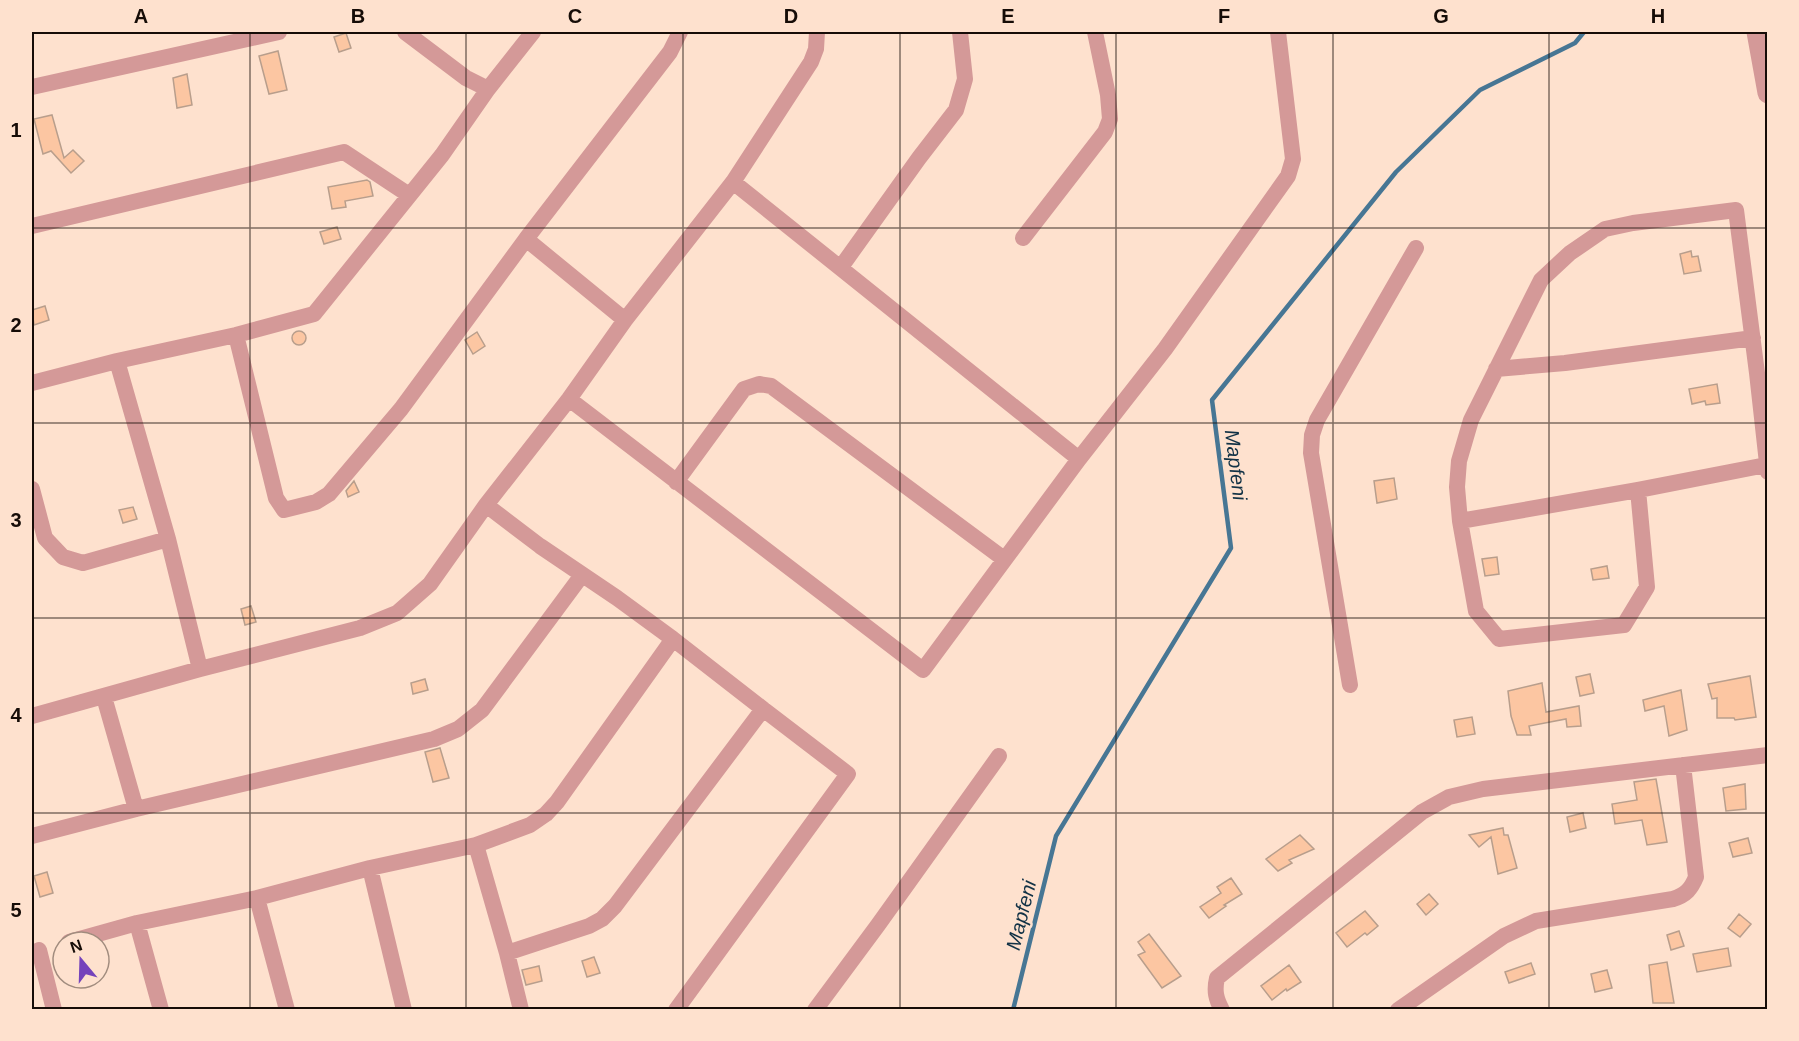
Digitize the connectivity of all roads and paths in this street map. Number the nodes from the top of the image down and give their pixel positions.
1 (279, 32) edge
2 (405, 32) edge
3 (533, 32) edge
4 (680, 32) edge
5 (817, 32) edge
6 (960, 32) edge
7 (1095, 32) edge
8 (1278, 32) edge
9 (1757, 32) edge
10 (1767, 86) edge
11 (32, 87) edge
12 (488, 89) junction
13 (733, 182) junction
14 (409, 195) junction
15 (32, 226) edge
16 (1023, 238) dead end
17 (526, 239) junction
18 (1416, 248) dead end
19 (841, 267) junction
20 (625, 320) junction
21 (236, 335) junction
22 (1753, 338) junction
23 (117, 361) junction
24 (1496, 369) junction
25 (32, 382) edge
26 (569, 399) junction
27 (1079, 459) junction
28 (1767, 468) edge
29 (676, 482) junction
30 (32, 489) edge
31 (1638, 490) junction
32 (486, 505) junction
33 (1460, 521) junction
34 (168, 539) junction
35 (1004, 559) junction
36 (582, 574) junction
37 (673, 639) junction
38 (200, 669) junction
39 (1350, 685) dead end
40 (104, 697) junction
41 (763, 709) junction
42 (32, 716) edge
43 (1767, 755) edge
44 (999, 756) dead end
45 (1683, 765) junction
46 (136, 809) junction
47 (32, 836) edge
48 (476, 845) junction
49 (370, 868) junction
50 (257, 898) junction
51 (137, 923) junction
52 (111, 930) edge
53 (51, 947) edge
54 (35, 951) edge
55 (507, 953) junction
56 (54, 1010) edge
57 (161, 1010) edge
58 (287, 1010) edge
59 (404, 1010) edge
60 (521, 1010) edge
61 (676, 1010) edge
62 (815, 1010) edge
63 (1222, 1010) edge
64 (1398, 1010) edge

1 - 11 street
2 - 12 street
3 - 12 street
4 - 17 street
5 - 13 street
6 - 19 street
7 - 16 street
8 - 27 street
9 - 10 street
12 - 14 street
13 - 19 street
13 - 20 street
14 - 15 street
14 - 21 street
17 - 20 street
17 - 21 street
18 - 39 street
19 - 27 street
20 - 26 street
21 - 23 street
22 - 24 street
22 - 24 street
22 - 28 street
23 - 25 street
23 - 34 street
24 - 33 street
26 - 29 street
26 - 32 street
27 - 35 street
28 - 31 street
29 - 35 street
29 - 35 street
30 - 34 street
31 - 33 street
31 - 33 street
32 - 36 street
32 - 38 street
34 - 38 street
36 - 37 street
36 - 46 street
37 - 41 street
37 - 48 street
38 - 40 street
40 - 42 street
40 - 46 street
41 - 55 street
41 - 61 street
43 - 45 street
44 - 62 street
45 - 63 street
45 - 64 street
46 - 47 street
48 - 49 street
48 - 55 street
49 - 50 street
49 - 59 street
50 - 51 street
50 - 58 street
51 - 52 street
51 - 57 street
53 - 54 street
54 - 56 street
55 - 60 street

